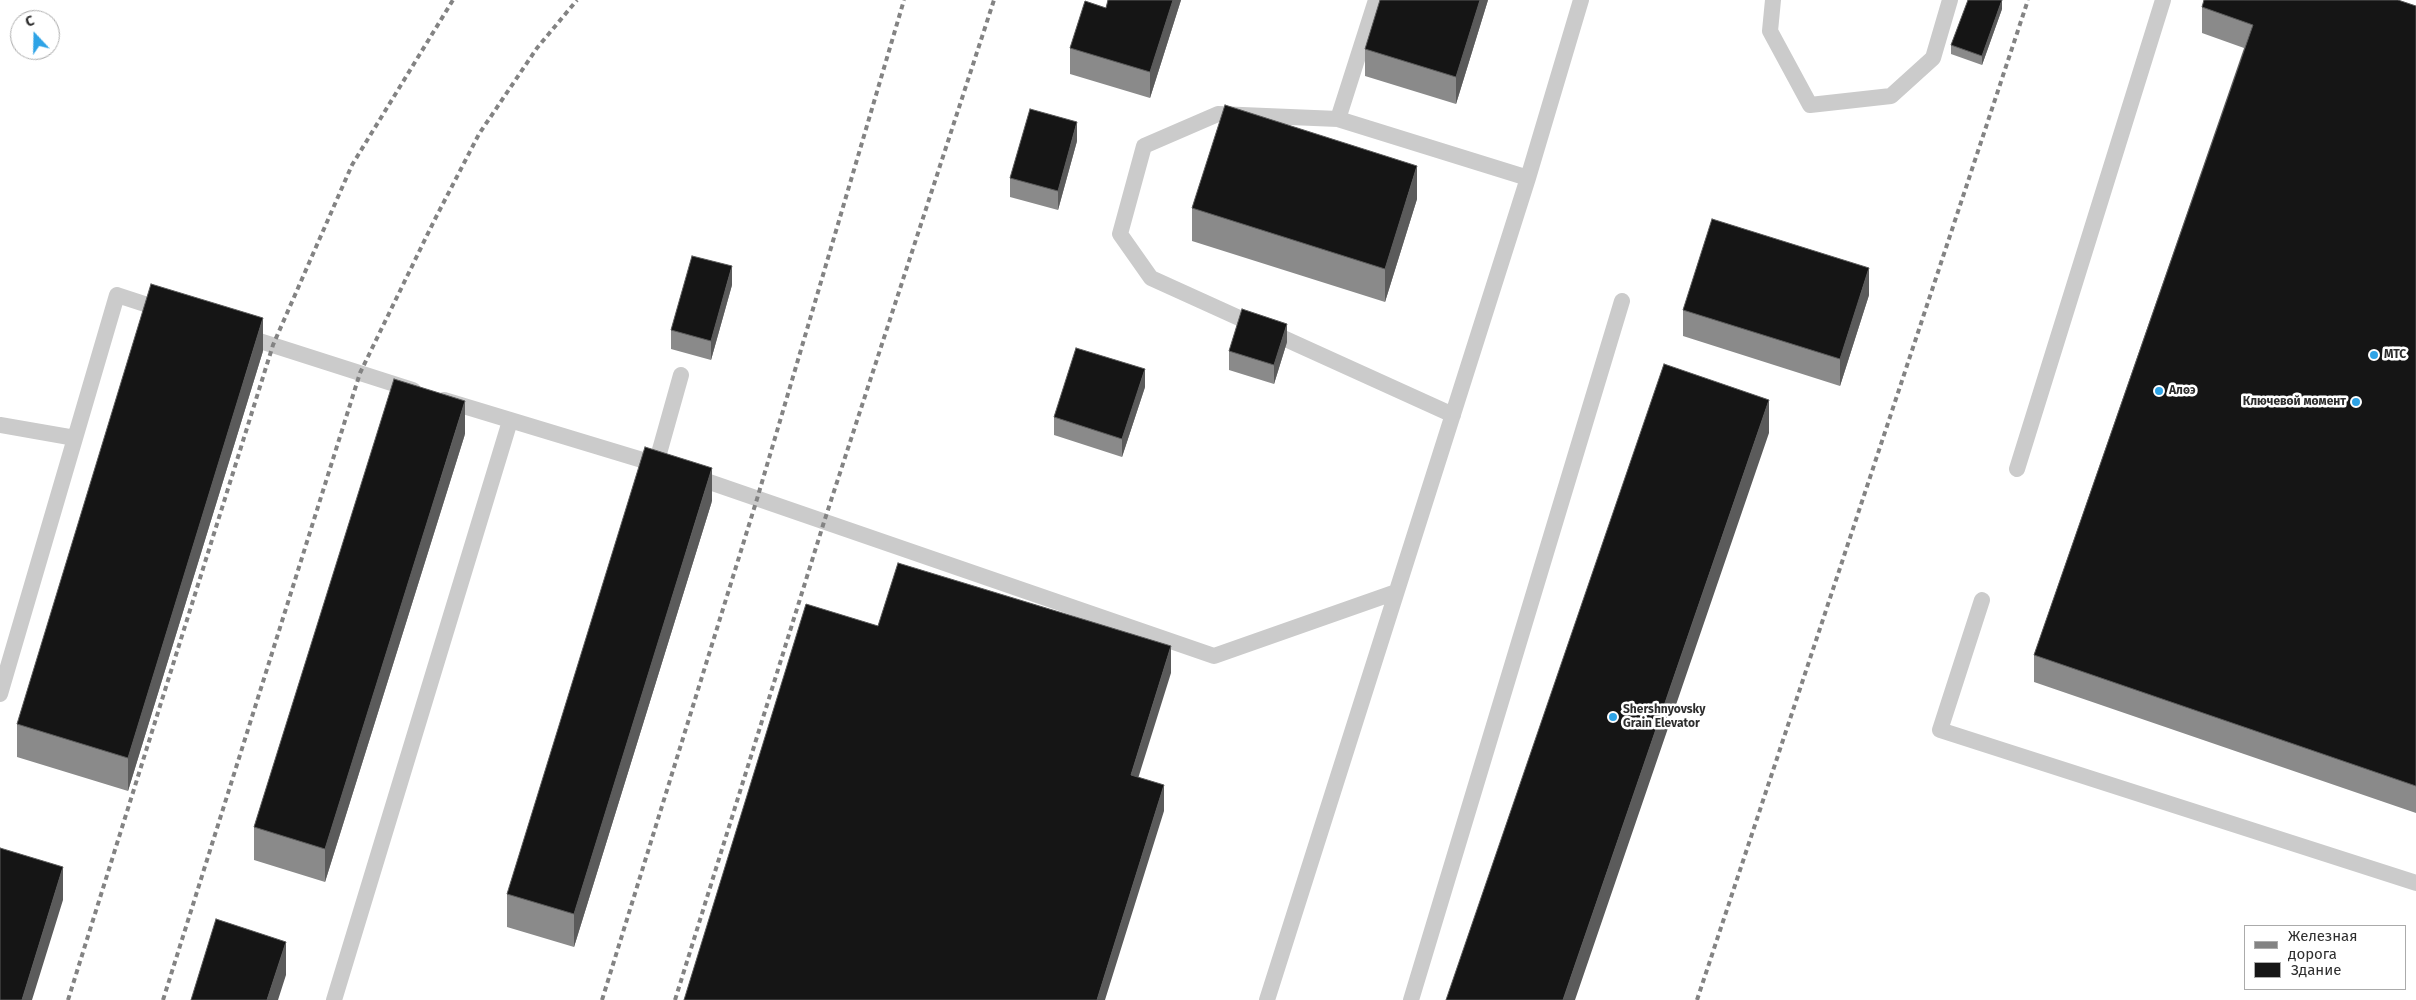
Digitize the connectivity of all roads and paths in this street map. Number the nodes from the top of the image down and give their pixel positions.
1 (1376, 0) edge
2 (1581, 0) edge
3 (1773, 0) edge
4 (1950, 0) edge
5 (2163, 0) edge
6 (1338, 118) junction
7 (1528, 178) junction
8 (1622, 301) dead end
9 (181, 316) edge
10 (227, 330) edge
11 (681, 375) dead end
12 (1453, 415) junction
13 (510, 421) junction
14 (0, 425) edge
15 (75, 438) junction
16 (656, 464) junction
17 (2018, 469) dead end
18 (1396, 592) junction
19 (1982, 600) dead end
20 (0, 694) edge
21 (2416, 883) edge
22 (334, 1000) edge
23 (1266, 1000) edge
24 (1411, 1000) edge

1 - 6 lane
2 - 7 lane
3 - 4 lane
5 - 17 lane
6 - 7 lane
6 - 12 lane
7 - 12 lane
8 - 24 lane
9 - 15 lane
10 - 13 lane
11 - 16 lane
12 - 18 lane
13 - 16 lane
13 - 22 lane
14 - 15 lane
15 - 20 lane
16 - 18 lane
18 - 23 lane
19 - 21 lane

